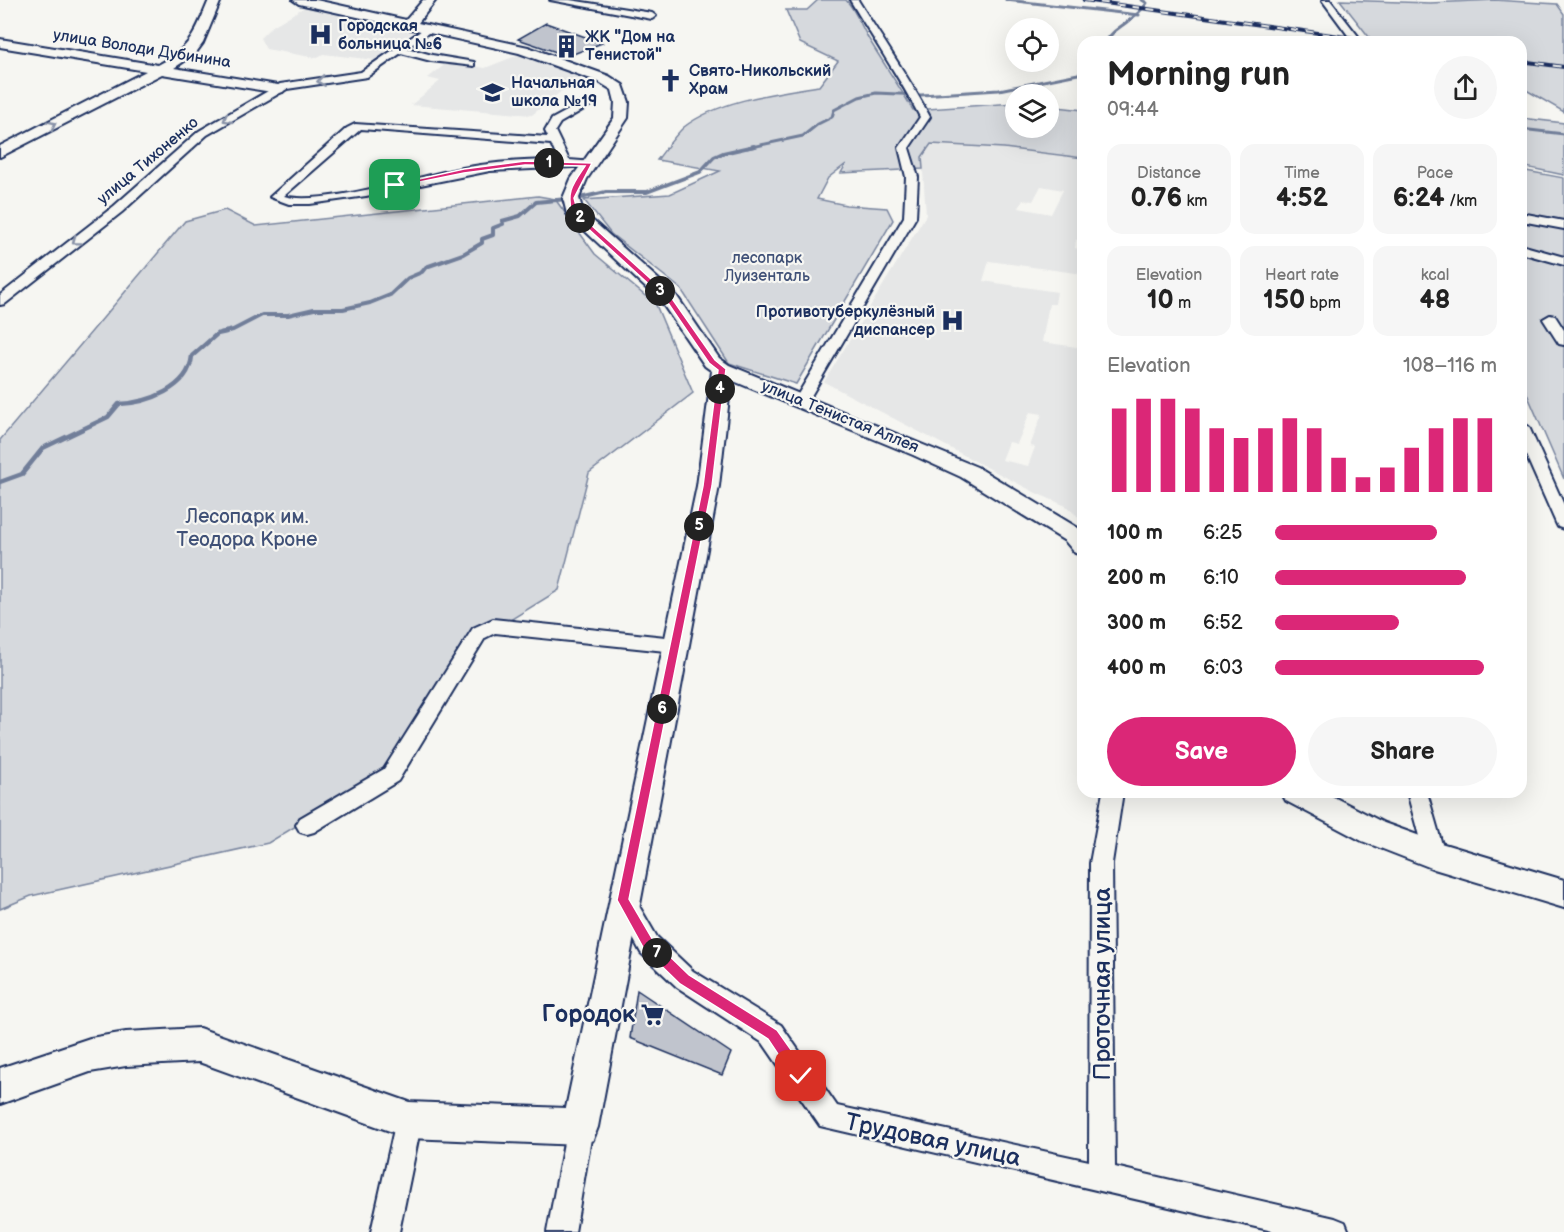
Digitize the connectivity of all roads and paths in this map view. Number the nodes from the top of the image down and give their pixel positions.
1 (215, 0) edge
2 (299, 0) edge
3 (430, 0) edge
4 (554, 0) edge
5 (854, 0) edge
6 (1326, 0) edge
7 (652, 16) dead end
8 (409, 25) junction
9 (428, 29) junction
10 (1353, 36) dead end
11 (0, 43) edge
12 (399, 49) junction
13 (471, 64) dead end
14 (158, 71) junction
15 (278, 89) junction
16 (587, 103) dead end
17 (552, 141) junction
18 (0, 152) edge
19 (565, 163) junction
20 (590, 164) junction
21 (1527, 218) edge
22 (1564, 225) edge
23 (1527, 251) edge
24 (1564, 261) edge
25 (0, 301) edge
26 (1550, 319) dead end
27 (1564, 341) edge
28 (722, 369) junction
29 (801, 401) junction
30 (1527, 440) edge
31 (1564, 523) edge
32 (1077, 541) edge
33 (675, 645) junction
34 (1112, 798) edge
35 (1308, 798) edge
36 (1419, 798) edge
37 (307, 825) dead end
38 (1434, 855) junction
39 (1564, 894) edge
40 (623, 900) junction
41 (0, 1086) edge
42 (409, 1120) junction
43 (580, 1127) junction
44 (1102, 1177) junction
45 (385, 1232) edge
46 (561, 1232) edge
47 (1335, 1232) edge

1 - 14 street
2 - 8 street, улица Тенистая Аллея
3 - 8 street
4 - 7 street
5 - 29 street
6 - 10 street
8 - 9 street, улица Тенистая Аллея
9 - 12 street, улица Тихоненко
9 - 20 street, улица Тенистая Аллея
11 - 14 street, улица Володи Дубинина
12 - 13 street
12 -> 15 street, улица Тихоненко
14 - 15 street, улица Володи Дубинина
18 -> 14 street
15 -> 25 street, улица Тихоненко
16 - 17 street
17 - 19 street
17 - 19 street
19 - 20 street
20 - 28 street, улица Тенистая Аллея
21 - 22 street
23 - 24 street
26 - 27 street
28 - 29 street, улица Тенистая Аллея
28 - 33 street
29 - 32 street, улица Тенистая Аллея
30 - 31 street
33 - 37 street
33 - 40 street
34 - 44 street, Проточная улица
35 - 38 street
36 - 38 street
38 - 39 street
40 - 43 street
40 - 44 street, Трудовая улица
41 - 42 street
42 - 43 street
42 - 45 street
43 - 46 street
44 - 47 street, Трудовая улица

